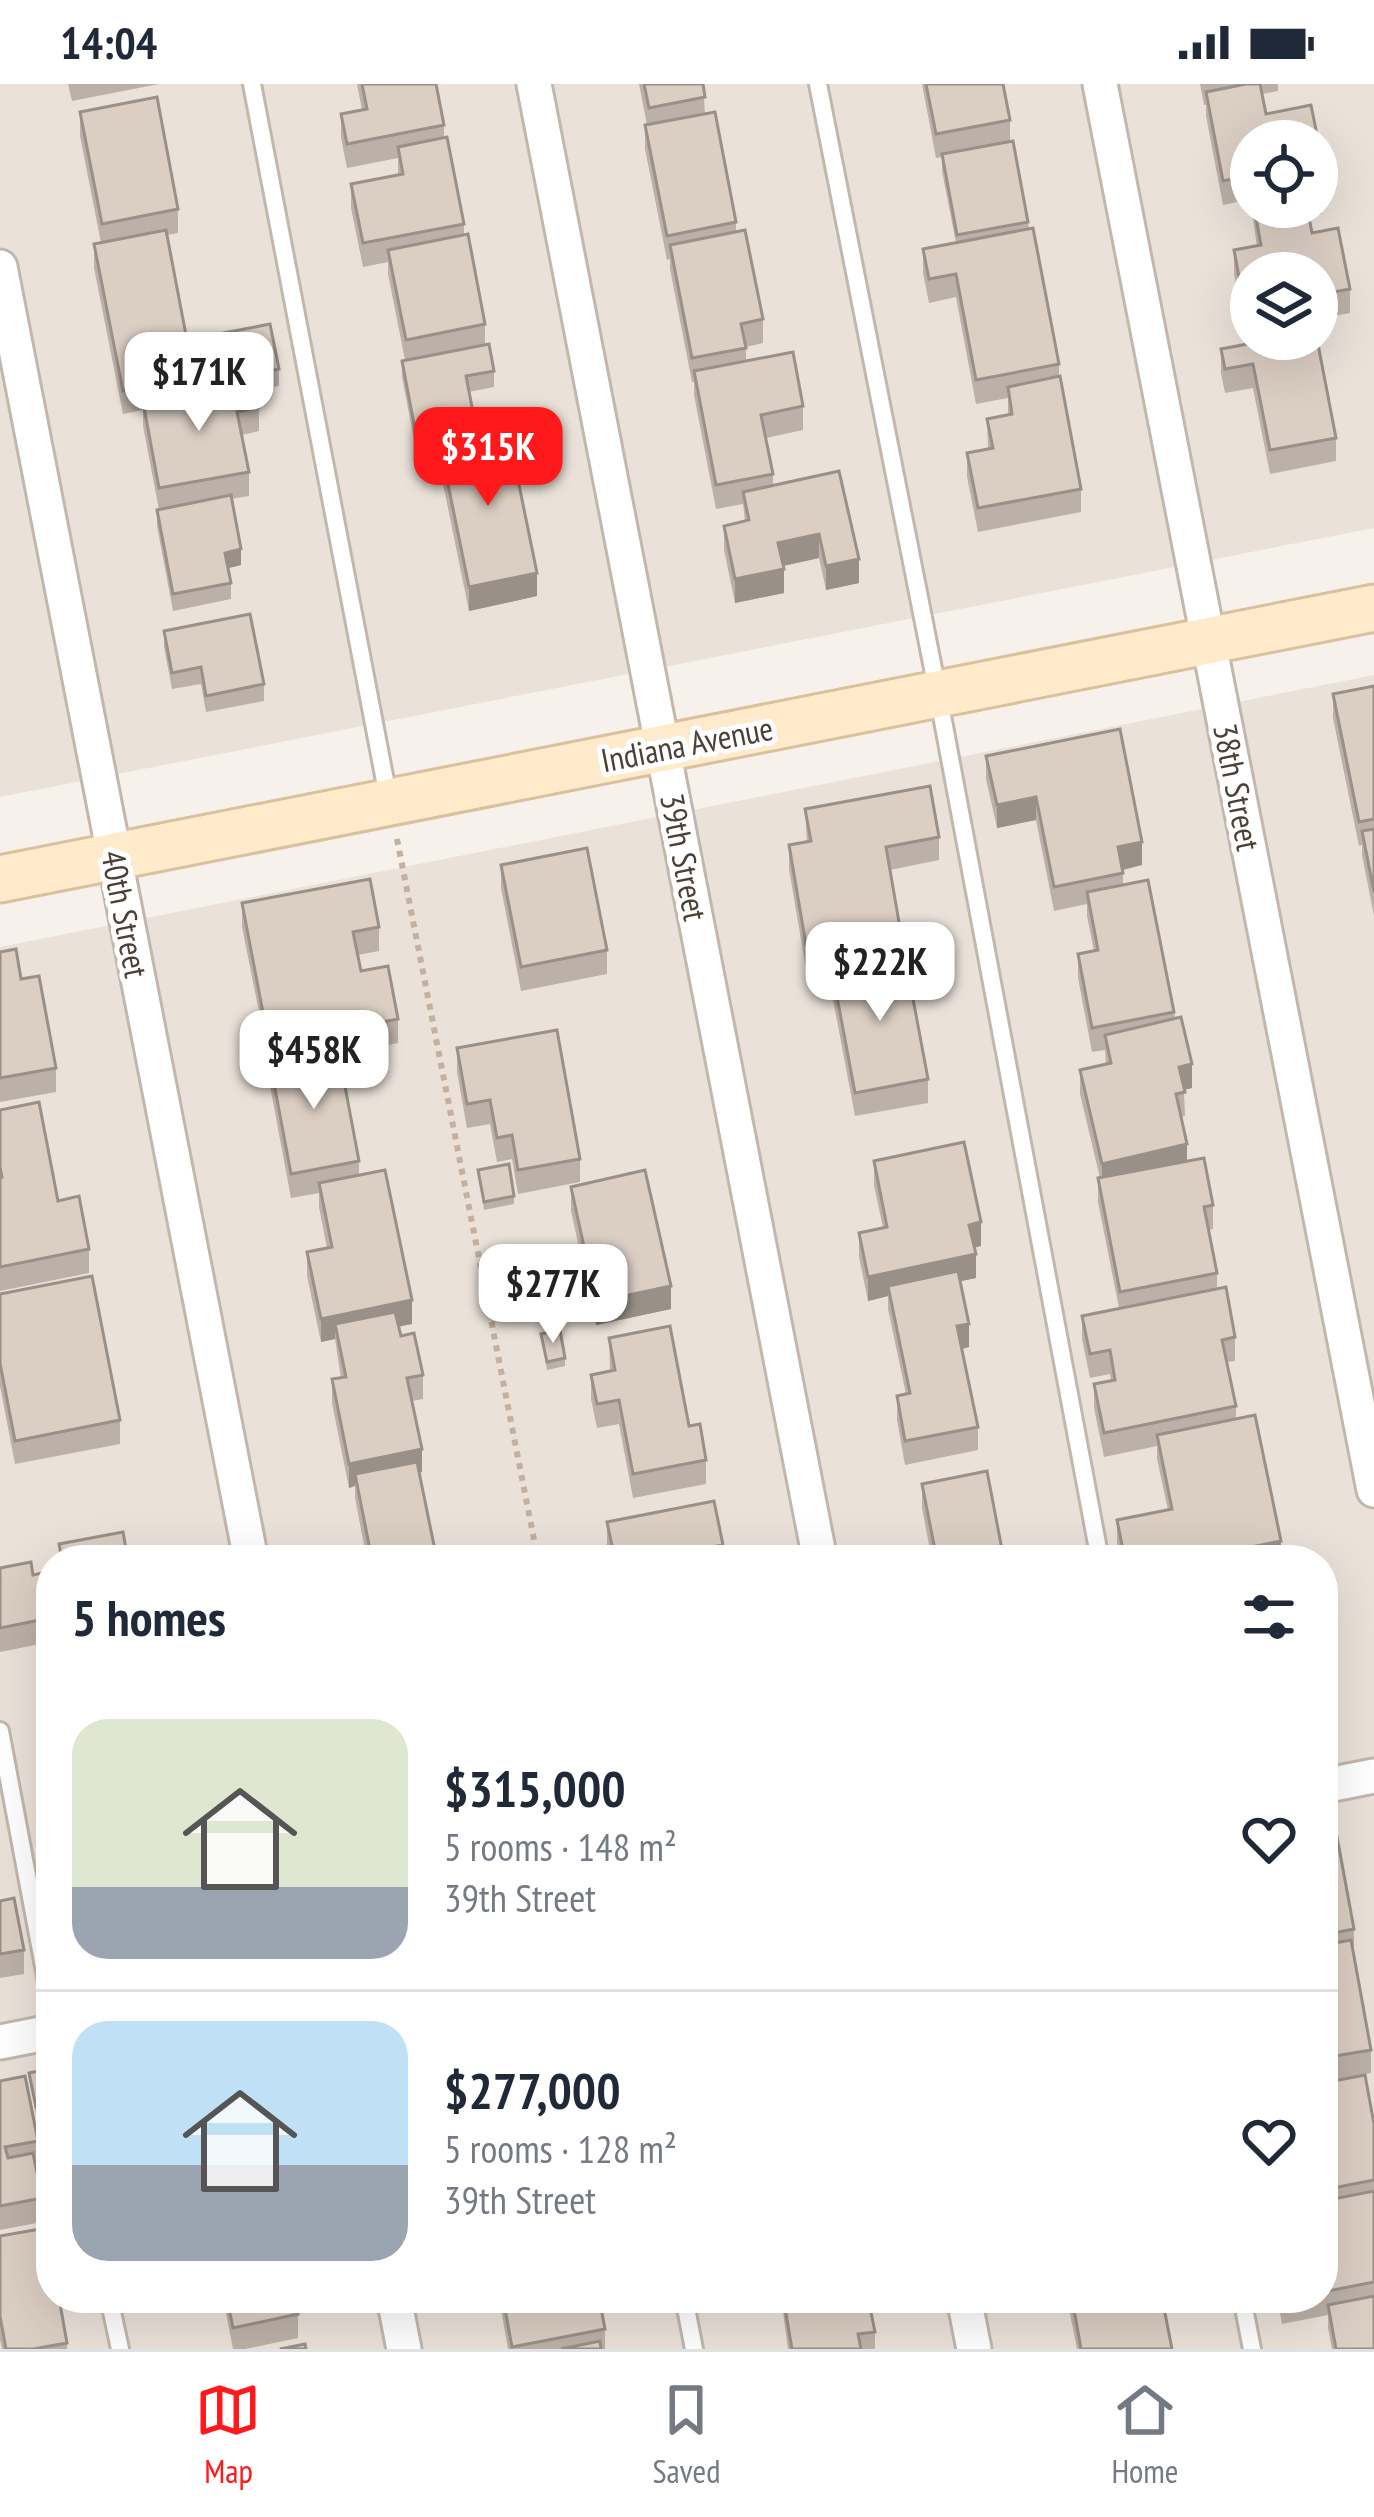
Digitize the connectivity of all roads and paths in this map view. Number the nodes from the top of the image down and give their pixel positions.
1 (251, 84) edge
2 (534, 84) edge
3 (818, 84) edge
4 (1100, 84) edge
5 (0, 267) edge
6 (1374, 608) edge
7 (1209, 641) junction
8 (938, 694) junction
9 (663, 748) junction
10 (389, 802) junction
11 (114, 856) junction
12 (0, 879) edge
13 (1374, 1490) edge
14 (248, 1545) edge
15 (535, 1545) edge
16 (817, 1545) edge
17 (1097, 1545) edge
18 (0, 1731) edge
19 (1374, 1776) edge
20 (1338, 1783) edge
21 (36, 1924) edge
22 (36, 2035) edge
23 (0, 2042) edge
24 (113, 2313) edge
25 (397, 2313) edge
26 (687, 2313) edge
27 (967, 2313) edge
28 (1245, 2313) edge
29 (120, 2349) edge
30 (404, 2349) edge
31 (694, 2349) edge
32 (974, 2349) edge
33 (1252, 2349) edge

1 - 10 lane
2 - 9 street, 39th Street
3 - 8 lane
4 - 7 street, 38th Street
5 - 11 street, 40th Street
6 - 7 main road, Indiana Avenue
7 - 8 main road, Indiana Avenue
7 - 13 street, 38th Street
8 - 9 main road, Indiana Avenue
8 - 17 lane
9 - 10 main road, Indiana Avenue
9 - 16 street, 39th Street
10 - 11 main road, Indiana Avenue
10 - 15 path
11 - 12 main road, Indiana Avenue
11 - 14 street, 40th Street
18 - 21 lane
19 - 20 street
22 - 23 street
24 - 29 lane
25 - 30 street
26 - 31 lane
27 - 32 street
28 - 33 lane

